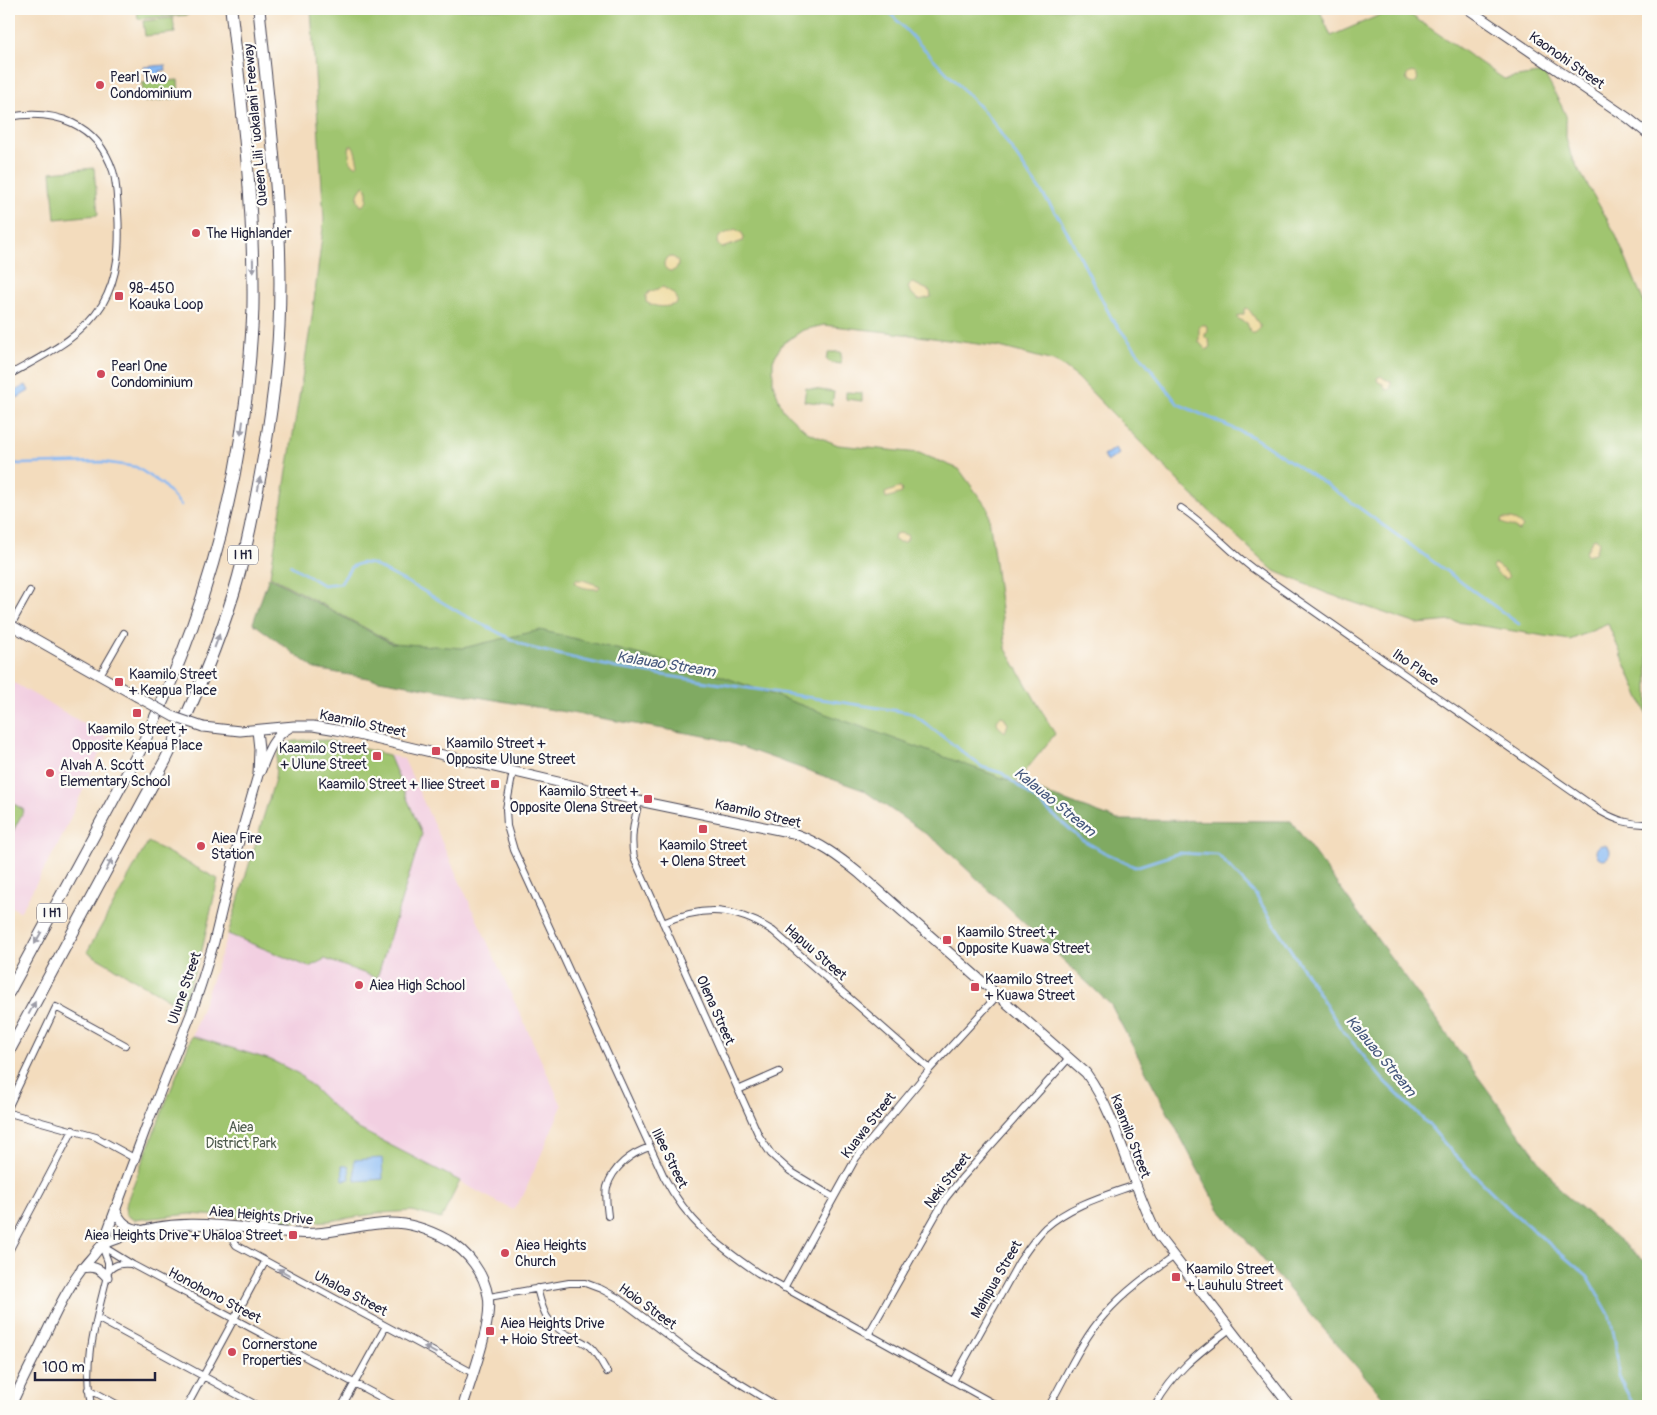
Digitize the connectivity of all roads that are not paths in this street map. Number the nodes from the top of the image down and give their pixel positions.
1 (232, 9) edge
2 (259, 9) edge
3 (1468, 9) edge
4 (9, 117) edge
5 (1648, 134) edge
6 (9, 376) edge
7 (1181, 508) dead end
8 (30, 591) dead end
9 (10, 625) edge
10 (124, 633) dead end
11 (100, 675) junction
12 (294, 726) junction
13 (256, 730) junction
14 (513, 771) junction
15 (258, 775) junction
16 (639, 801) junction
17 (1648, 824) edge
18 (663, 923) junction
19 (9, 992) edge
20 (997, 996) junction
21 (125, 1045) dead end
22 (9, 1052) edge
23 (1069, 1058) junction
24 (930, 1069) junction
25 (779, 1072) dead end
26 (738, 1090) junction
27 (9, 1106) edge
28 (9, 1113) edge
29 (73, 1130) junction
30 (650, 1147) junction
31 (134, 1158) junction
32 (1135, 1185) junction
33 (833, 1197) junction
34 (115, 1208) junction
35 (608, 1216) dead end
36 (228, 1226) junction
37 (140, 1230) junction
38 (102, 1246) junction
39 (9, 1251) edge
40 (1173, 1257) junction
41 (265, 1262) junction
42 (132, 1265) junction
43 (82, 1268) junction
44 (107, 1274) junction
45 (538, 1288) junction
46 (784, 1288) junction
47 (488, 1297) junction
48 (97, 1318) junction
49 (234, 1320) junction
50 (386, 1326) junction
51 (1230, 1329) junction
52 (868, 1335) junction
53 (607, 1372) dead end
54 (473, 1373) junction
55 (204, 1377) junction
56 (953, 1381) junction
57 (355, 1384) junction
58 (89, 1388) junction
59 (11, 1406) edge
60 (92, 1406) edge
61 (120, 1406) edge
62 (187, 1406) edge
63 (258, 1406) edge
64 (342, 1406) edge
65 (397, 1406) edge
66 (463, 1406) edge
67 (777, 1406) edge
68 (998, 1406) edge
69 (1049, 1406) edge
70 (1156, 1406) edge
71 (1290, 1406) edge

1 -> 19 highway, Queen Liliʻuokalani Freeway / I H1
22 -> 2 highway, Queen Liliʻuokalani Freeway / I H1
3 - 5 street, Kaonohi Street
4 - 6 street
7 - 17 street, Iho Place
8 - 9 street
9 - 11 street, Kaamilo Street
10 - 11 street
11 - 13 street, Kaamilo Street, bridge
12 - 13 street, Kaamilo Street
12 - 14 street, Kaamilo Street
12 - 15 street
13 - 15 street, Ulune Street
14 - 16 street, Kaamilo Street
14 - 30 street, Iliee Street
15 - 31 street, Ulune Street
16 - 18 street, Olena Street
16 - 20 street, Kaamilo Street
18 - 24 street, Hapuu Street
18 - 26 street, Olena Street
20 - 23 street, Kaamilo Street
20 - 24 street, Kuawa Street
21 - 27 street
23 - 32 street, Kaamilo Street
23 - 52 street, Neki Street
24 - 33 street, Kuawa Street
25 - 26 street
26 - 33 street, Olena Street
28 - 29 street
29 - 31 street
29 - 39 street
30 - 35 street
30 - 46 street, Iliee Street
31 - 34 street, Ulune Street
32 - 40 street, Kaamilo Street
32 - 56 street, Mahipua Street
33 - 46 street, Kuawa Street
34 - 37 street
34 - 38 street, Ulune Street
36 - 37 street, Aiea Heights Drive
36 - 41 street, Uhaloa Street
36 - 47 street, Aiea Heights Drive
37 - 38 street, Aiea Heights Drive
38 - 42 street, Honohono Street
38 - 43 street, Aiea Heights Drive
38 - 44 street
40 - 51 street, Kaamilo Street
40 - 69 street
41 - 49 street
50 -> 41 street, Uhaloa Street
42 - 44 street
42 - 49 street, Honohono Street
43 - 44 street
43 - 59 street, Aiea Heights Drive
44 - 48 street
45 - 47 street, Hoio Street
45 - 53 street
45 - 67 street, Hoio Street
46 - 52 street, Iliee Street
47 - 54 street, Aiea Heights Drive
48 - 55 street
48 - 58 street
49 - 55 street
49 - 57 street, Honohono Street
54 -> 50 street, Uhaloa Street
50 - 57 street
51 - 70 street
51 - 71 street, Kaamilo Street
52 - 56 street, Iliee Street
54 - 66 street, Aiea Heights Drive
55 - 62 street
55 - 63 street
56 - 68 street, Iliee Street
57 - 64 street
57 - 65 street, Honohono Street
58 - 60 street
58 - 61 street

